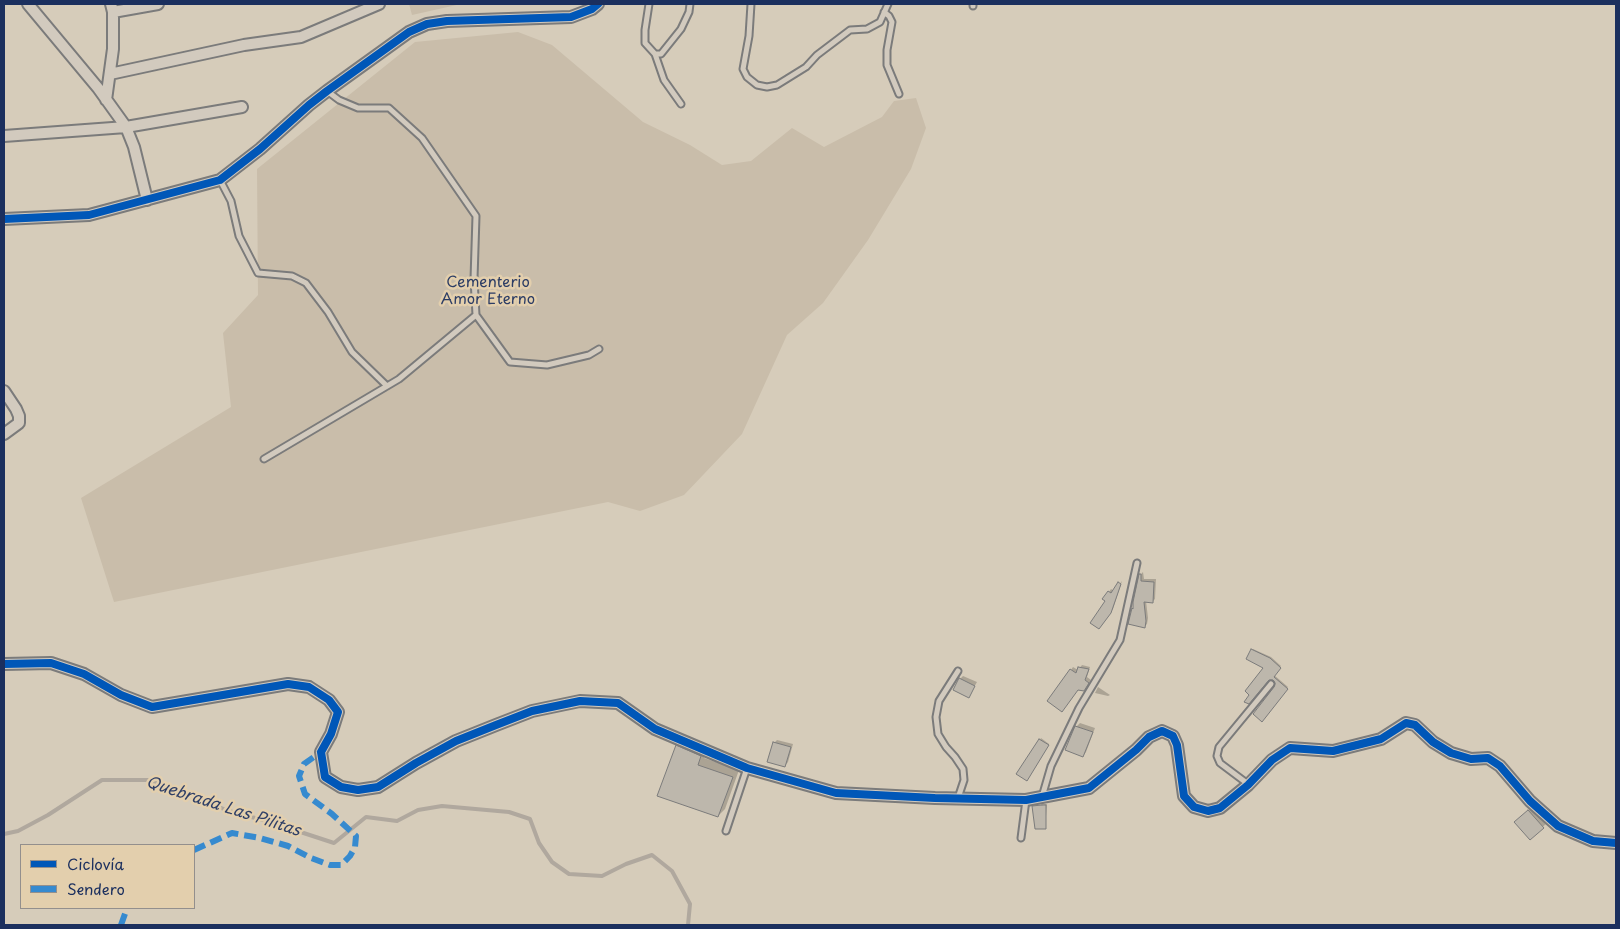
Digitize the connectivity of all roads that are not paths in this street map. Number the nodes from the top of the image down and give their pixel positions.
1 (28, 4) edge
2 (158, 4) edge
3 (379, 4) edge
4 (598, 4) edge
5 (649, 4) edge
6 (690, 4) edge
7 (751, 4) edge
8 (888, 4) edge
9 (112, 8) edge
10 (884, 12) junction
11 (655, 54) junction
12 (110, 74) junction
13 (327, 91) junction
14 (899, 94) dead end
15 (106, 100) junction
16 (681, 104) dead end
17 (242, 107) dead end
18 (126, 127) junction
19 (4, 136) edge
20 (220, 180) junction
21 (147, 200) junction
22 (4, 219) edge
23 (476, 315) junction
24 (600, 349) dead end
25 (387, 386) junction
26 (4, 391) edge
27 (4, 434) edge
28 (264, 459) dead end
29 (1138, 562) dead end
30 (4, 664) edge
31 (958, 672) dead end
32 (1271, 684) dead end
33 (747, 768) junction
34 (1248, 785) junction
35 (1042, 797) junction
36 (958, 799) junction
37 (1026, 800) junction
38 (726, 831) dead end
39 (1021, 838) dead end
40 (1616, 843) edge

1 - 15 street
2 - 9 street
3 - 12 street
4 - 13 street
5 - 11 lane
6 - 11 lane
7 - 10 lane
8 - 10 lane
9 - 12 street
10 - 14 lane
11 - 16 lane
12 - 15 street
13 - 20 street
13 - 23 lane
15 - 18 street
17 - 18 street
18 - 19 street
18 - 21 street
20 - 21 street
20 - 25 lane
21 - 22 street
23 - 24 lane
23 - 25 lane
25 - 28 lane
26 - 27 street
29 - 35 lane
30 - 33 street
31 - 36 lane
32 - 34 lane
33 - 36 street
33 - 38 lane
34 - 35 street
34 - 40 street
35 - 37 street
36 - 37 street
37 - 39 lane

